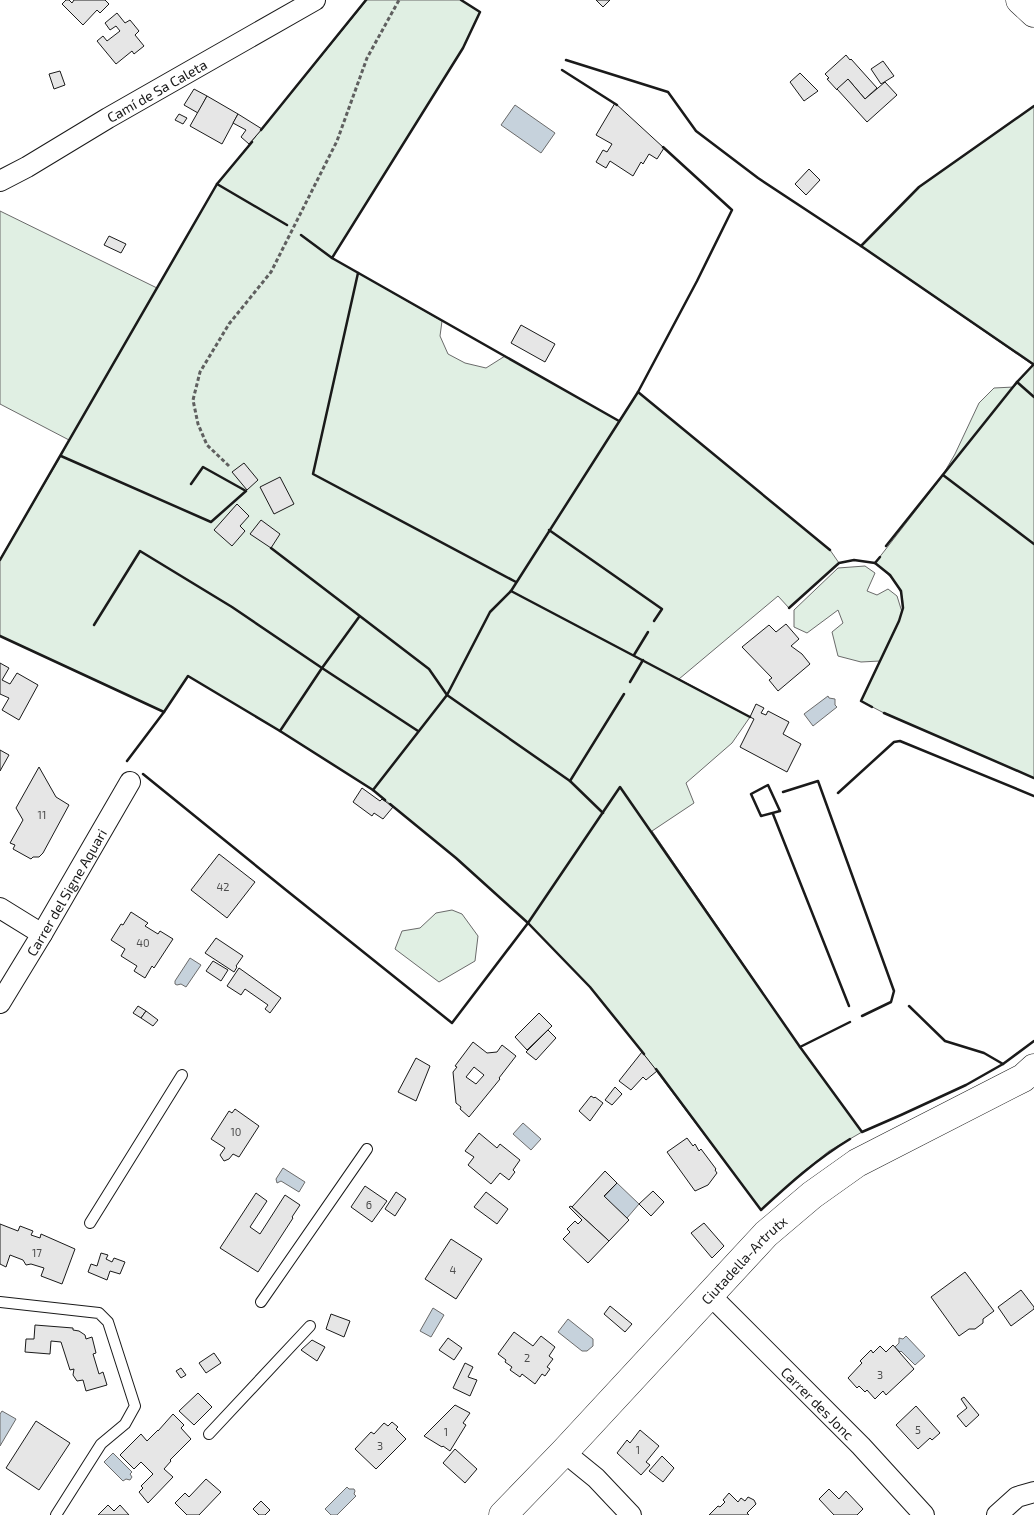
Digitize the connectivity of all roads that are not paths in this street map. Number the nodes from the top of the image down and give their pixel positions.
1 (314, 0) edge
2 (1020, 0) edge
3 (1034, 13) edge
4 (0, 181) edge
5 (130, 782) dead end
6 (0, 908) edge
7 (42, 934) junction
8 (0, 1003) edge
9 (1034, 1068) edge
10 (182, 1075) dead end
11 (367, 1149) dead end
12 (90, 1224) dead end
13 (709, 1294) junction
14 (0, 1302) edge
15 (261, 1302) dead end
16 (310, 1326) dead end
17 (209, 1434) dead end
18 (564, 1452) junction
19 (1034, 1492) edge
20 (56, 1515) edge
21 (503, 1515) edge
22 (631, 1515) edge
23 (924, 1515) edge
24 (997, 1515) edge

1 - 4 street, Camí de Sa Caleta
2 - 3 main road
5 - 7 street, Carrer del Signe Aquari
6 - 7 street
7 - 8 street, Carrer del Signe Aquari
9 - 13 main road, Ciutadella-Artrutx
10 - 12 lane
11 - 15 lane
13 - 18 main road, Ciutadella-Artrutx
13 - 23 street, Carrer des Jonc
14 - 20 lane
16 - 17 lane
18 - 21 main road, Ciutadella-Artrutx
18 - 22 street
19 - 24 street

